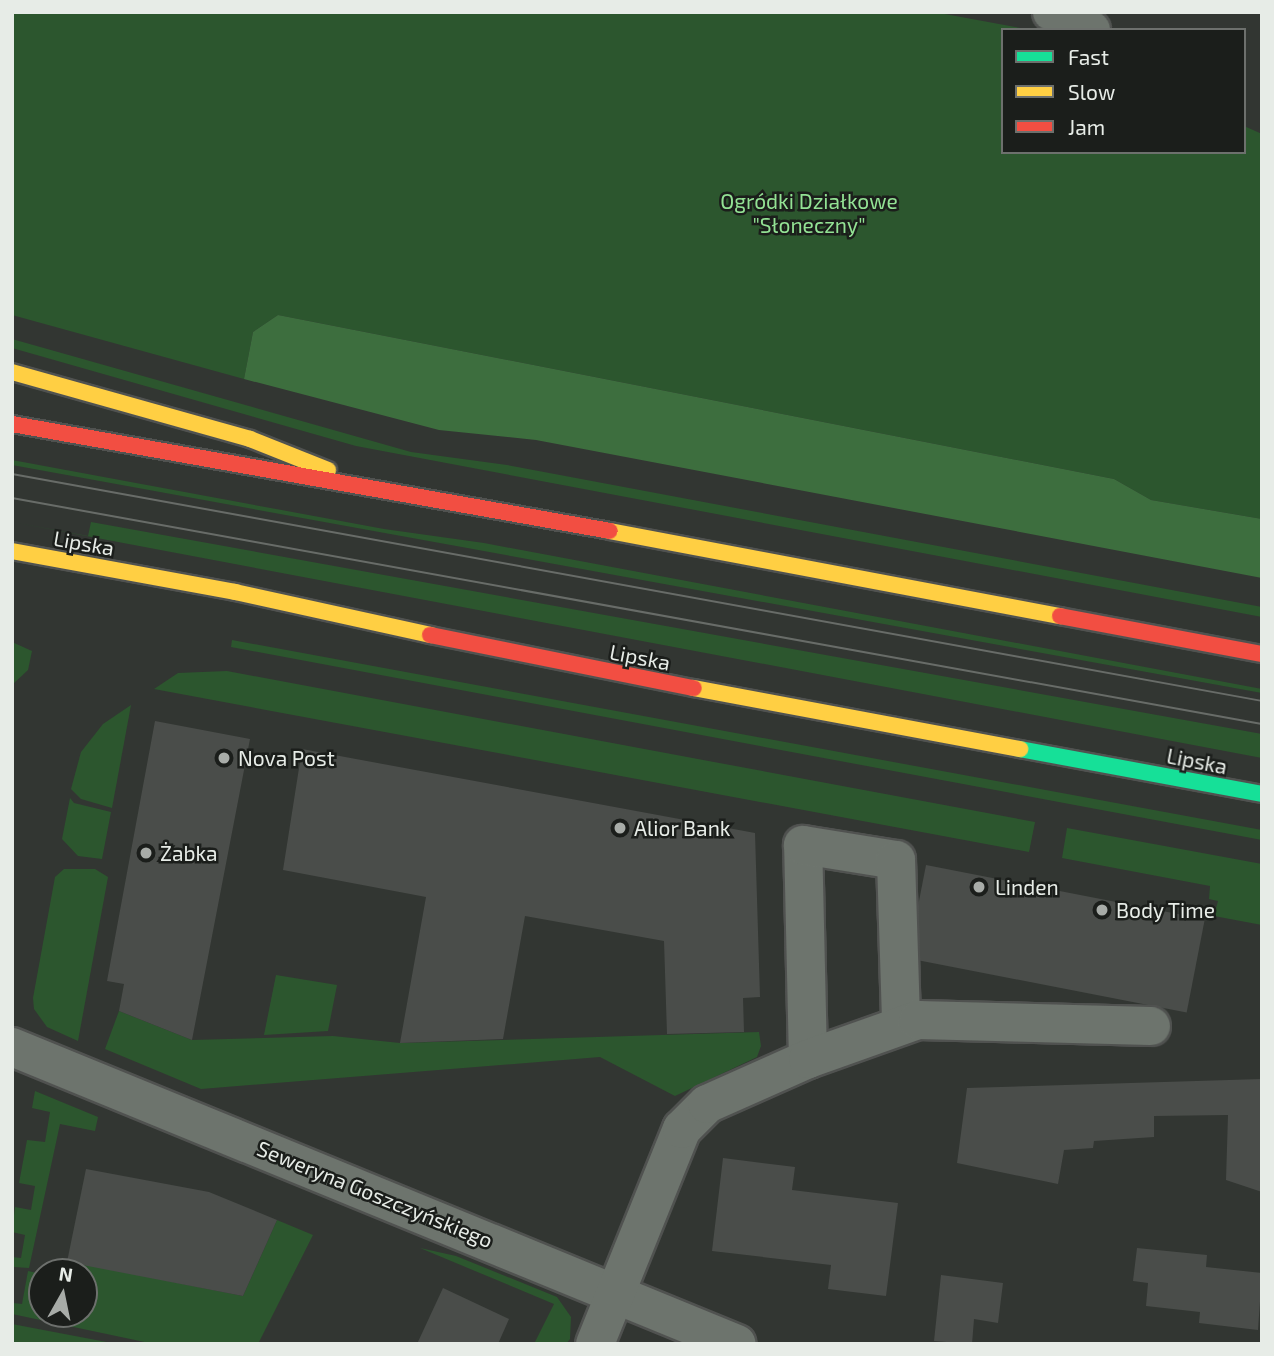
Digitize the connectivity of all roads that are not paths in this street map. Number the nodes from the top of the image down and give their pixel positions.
1 (1052, 12) edge
2 (1087, 28) edge
3 (12, 372) edge
4 (12, 424) edge
5 (366, 485) junction
6 (12, 551) edge
7 (1262, 653) edge
8 (1262, 794) edge
9 (901, 1023) junction
10 (1150, 1026) dead end
11 (12, 1047) edge
12 (808, 1059) junction
13 (615, 1293) junction
14 (595, 1344) edge
15 (737, 1344) edge

1 - 2 street
3 - 5 main road
4 - 5 main road
5 - 7 main road
6 - 8 main road, Lipska
9 - 10 street
9 - 12 street
9 - 12 street
11 - 13 street, Seweryna Goszczyńskiego
12 - 13 street
13 - 14 street
13 - 15 street, Seweryna Goszczyńskiego

